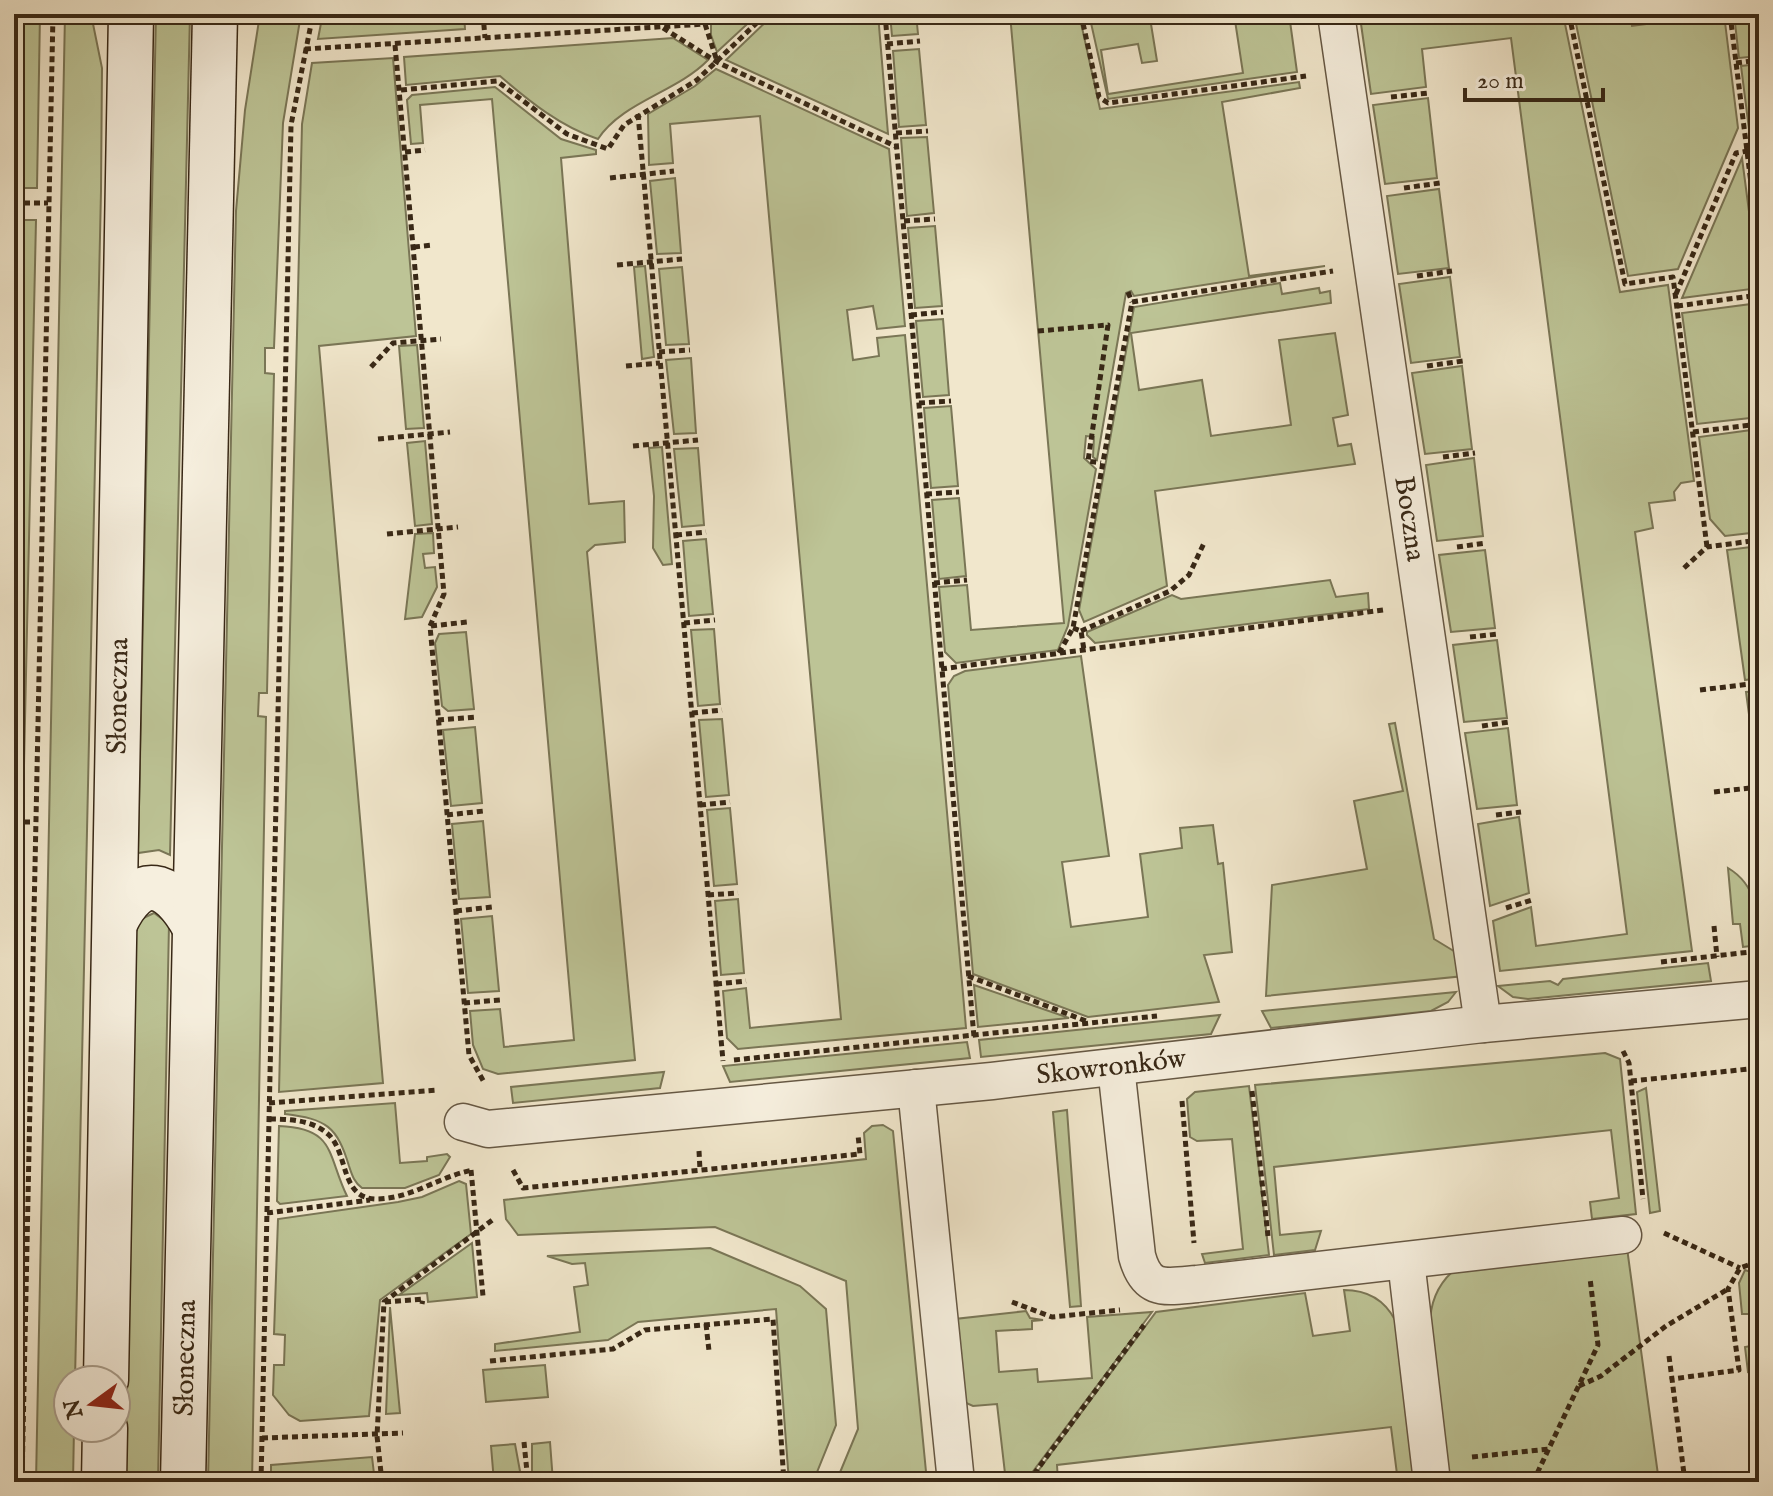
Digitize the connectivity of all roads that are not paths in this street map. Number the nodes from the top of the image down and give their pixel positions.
1 (131, 14) edge
2 (215, 14) edge
3 (238, 14) edge
4 (1336, 14) edge
5 (213, 129) junction
6 (115, 923) junction
7 (194, 926) junction
8 (1759, 999) edge
9 (1483, 1024) junction
10 (1116, 1067) junction
11 (918, 1103) junction
12 (476, 1126) road end
13 (1638, 1230) road end
14 (1406, 1261) junction
15 (106, 1364) edge
16 (105, 1444) edge
17 (104, 1482) edge
18 (183, 1482) edge
19 (956, 1482) edge
20 (1432, 1482) edge

1 - 6 street, Słoneczna
2 - 5 street, Słoneczna
3 - 5 street, Słoneczna
4 - 9 street, Boczna
5 - 7 street, Słoneczna
6 - 7 street
6 - 15 street, Słoneczna
7 - 18 street, Słoneczna
8 - 9 street, Skowronków
9 - 10 street, Skowronków
10 - 11 street, Skowronków
10 - 14 street
11 - 12 street, Skowronków
11 - 19 street
13 - 14 street
14 - 20 street
16 - 17 street

